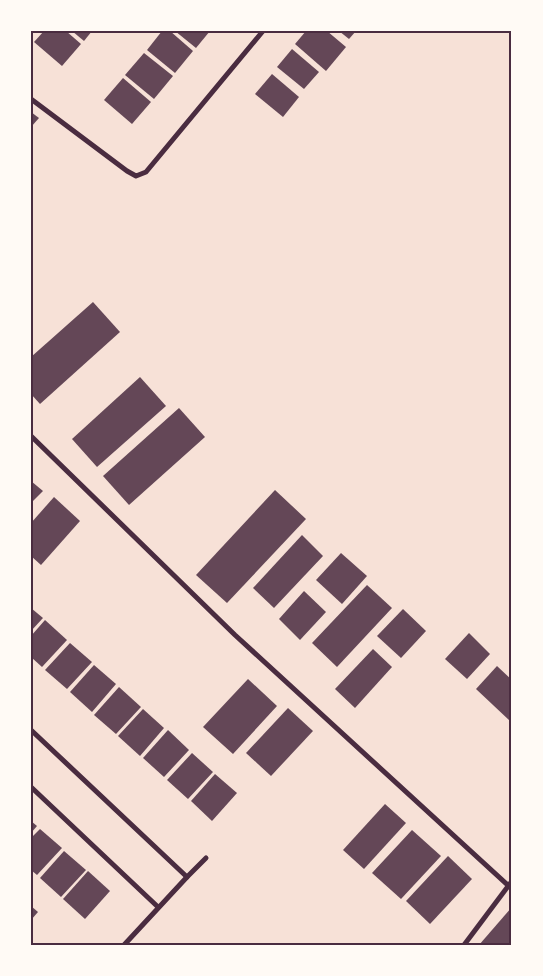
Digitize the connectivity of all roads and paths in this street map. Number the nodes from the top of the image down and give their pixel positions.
1 (263, 31) edge
2 (31, 99) edge
3 (31, 436) edge
4 (31, 730) edge
5 (31, 788) edge
6 (206, 858) dead end
7 (187, 877) junction
8 (511, 885) edge
9 (158, 907) junction
10 (124, 945) edge
11 (464, 945) edge

1 - 2 street
3 - 8 street
4 - 7 street
5 - 9 street
6 - 7 street
7 - 9 street
8 - 11 street
9 - 10 street

